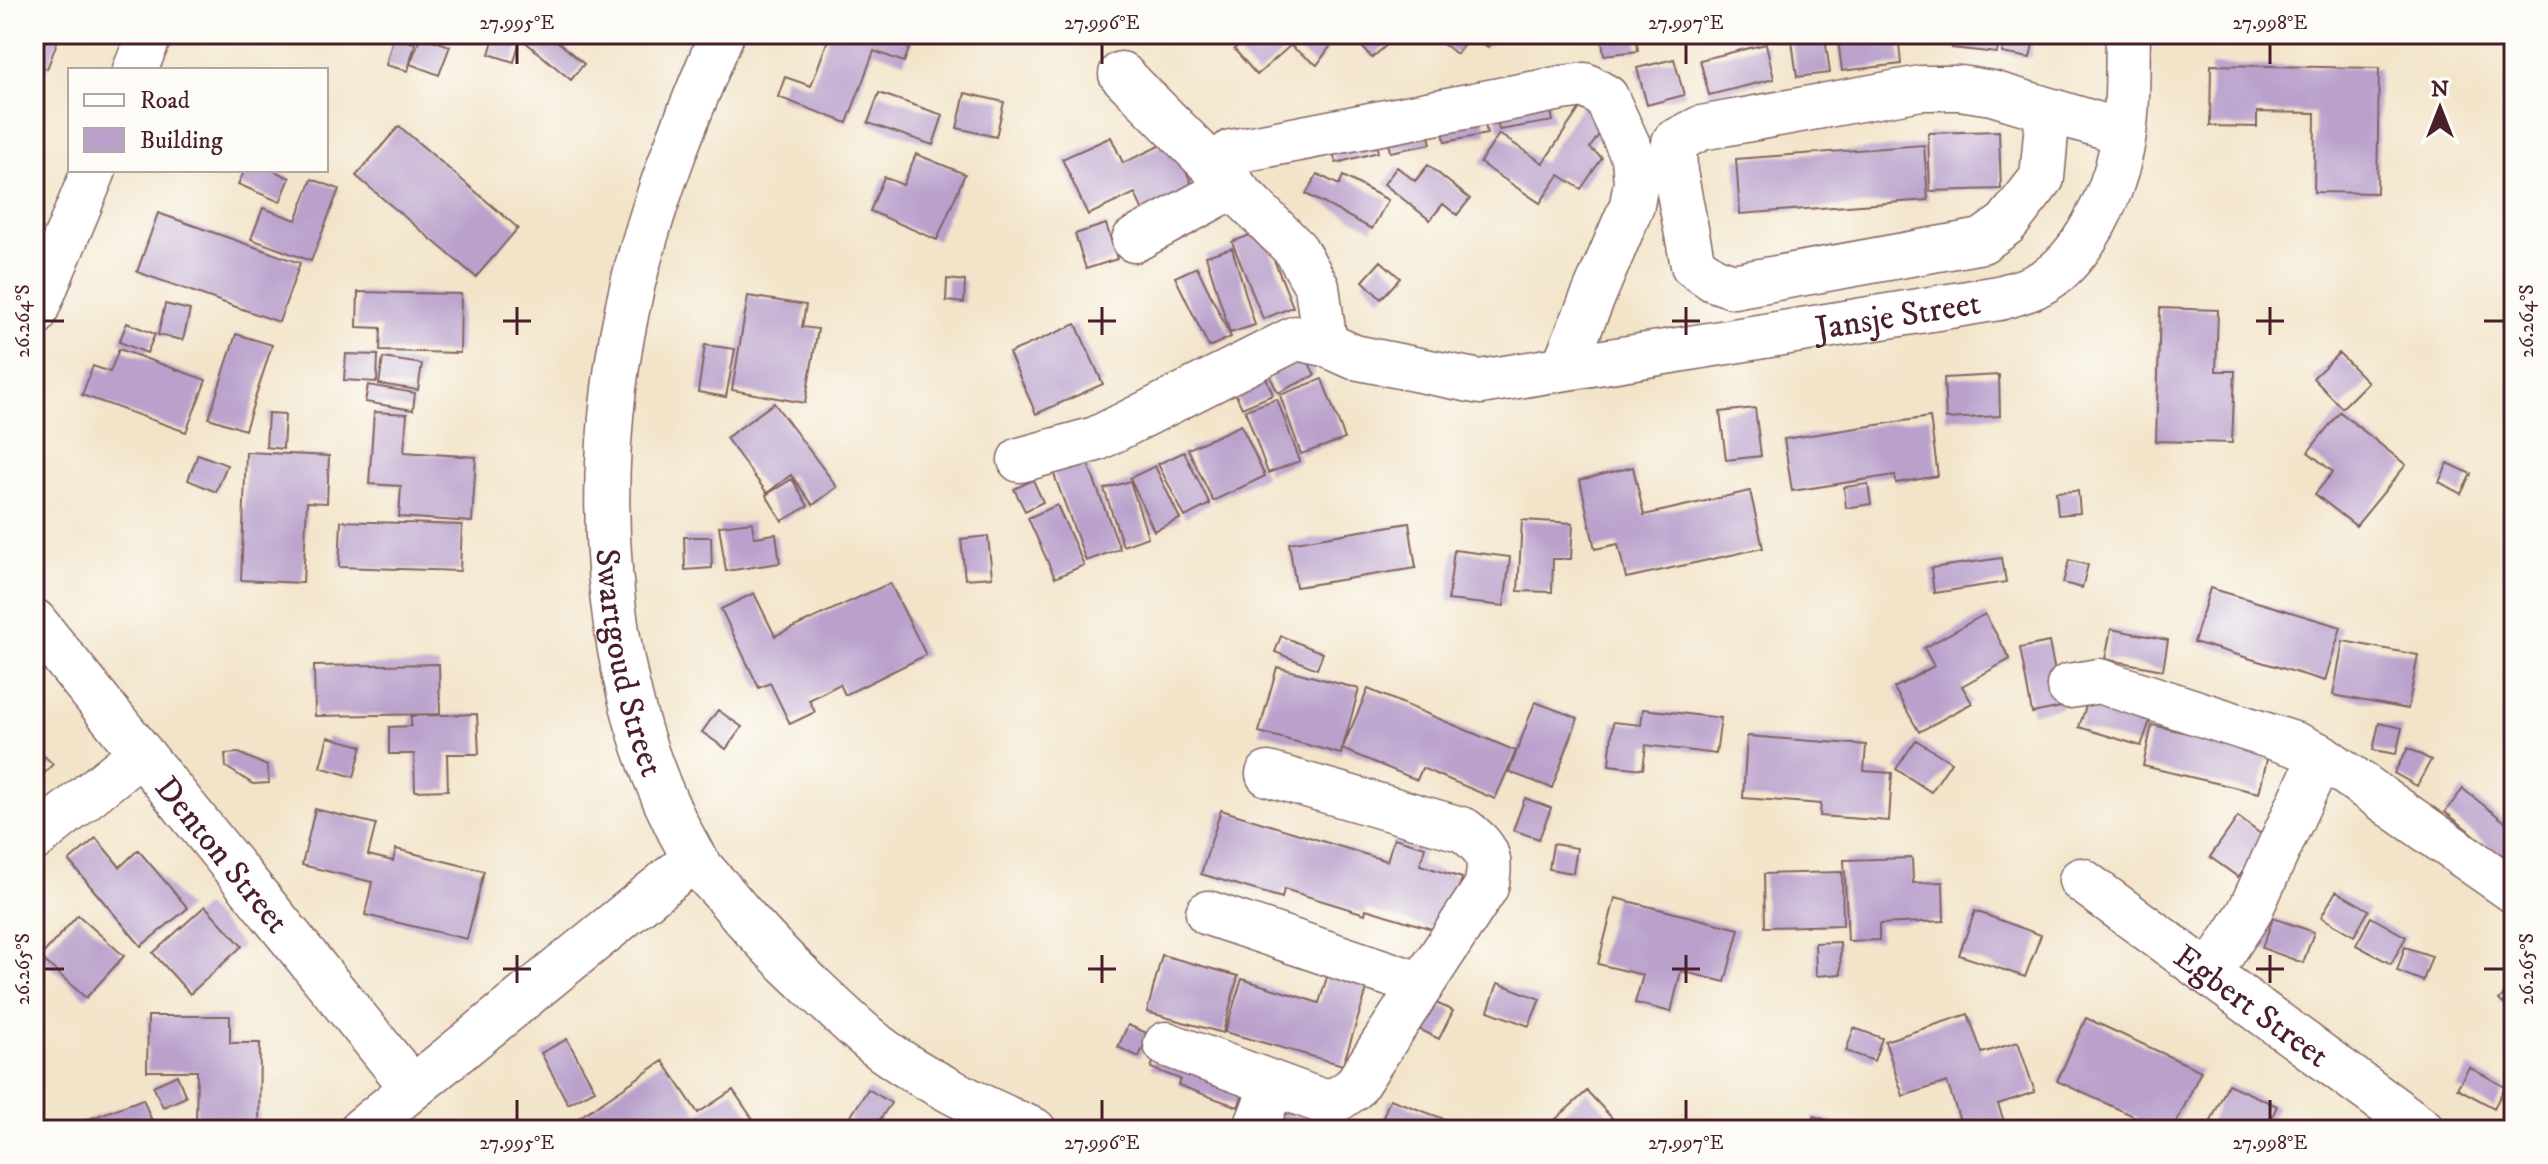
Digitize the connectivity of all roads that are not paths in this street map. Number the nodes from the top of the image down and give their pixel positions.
1 (150, 34) edge
2 (722, 34) edge
3 (2128, 34) edge
4 (136, 68) edge
5 (1121, 74) dead end
6 (2048, 112) junction
7 (2123, 132) junction
8 (1232, 169) junction
9 (93, 172) edge
10 (1134, 240) dead end
11 (34, 315) edge
12 (1325, 344) junction
13 (1563, 368) junction
14 (1020, 460) dead end
15 (34, 621) edge
16 (2069, 686) dead end
17 (140, 754) junction
18 (2321, 756) junction
19 (1268, 774) dead end
20 (34, 839) edge
21 (694, 859) junction
22 (2081, 880) dead end
23 (2514, 891) edge
24 (1208, 913) dead end
25 (2210, 973) junction
26 (1422, 985) junction
27 (1166, 1044) dead end
28 (1273, 1084) junction
29 (412, 1087) junction
30 (361, 1130) edge
31 (1034, 1130) edge
32 (1255, 1130) edge
33 (2423, 1130) edge

1 - 4 street
2 - 21 street, Swartgoud Street
3 - 7 street, Jansje Street
5 - 8 street
6 - 6 street
6 - 7 street
7 - 13 street, Jansje Street
8 - 10 street
8 - 12 street
8 - 13 street
9 - 11 street
12 - 13 street, Jansje Street
12 - 14 street
15 - 17 street, Denton Street
16 - 18 street
17 - 20 street
17 - 29 street, Denton Street
18 - 23 street
18 - 25 street
19 - 26 street
21 - 29 street
21 - 31 street, Swartgoud Street
22 - 25 street, Egbert Street
24 - 26 street
25 - 33 street, Egbert Street
26 - 28 street
27 - 28 street
28 - 32 street
29 - 30 street

